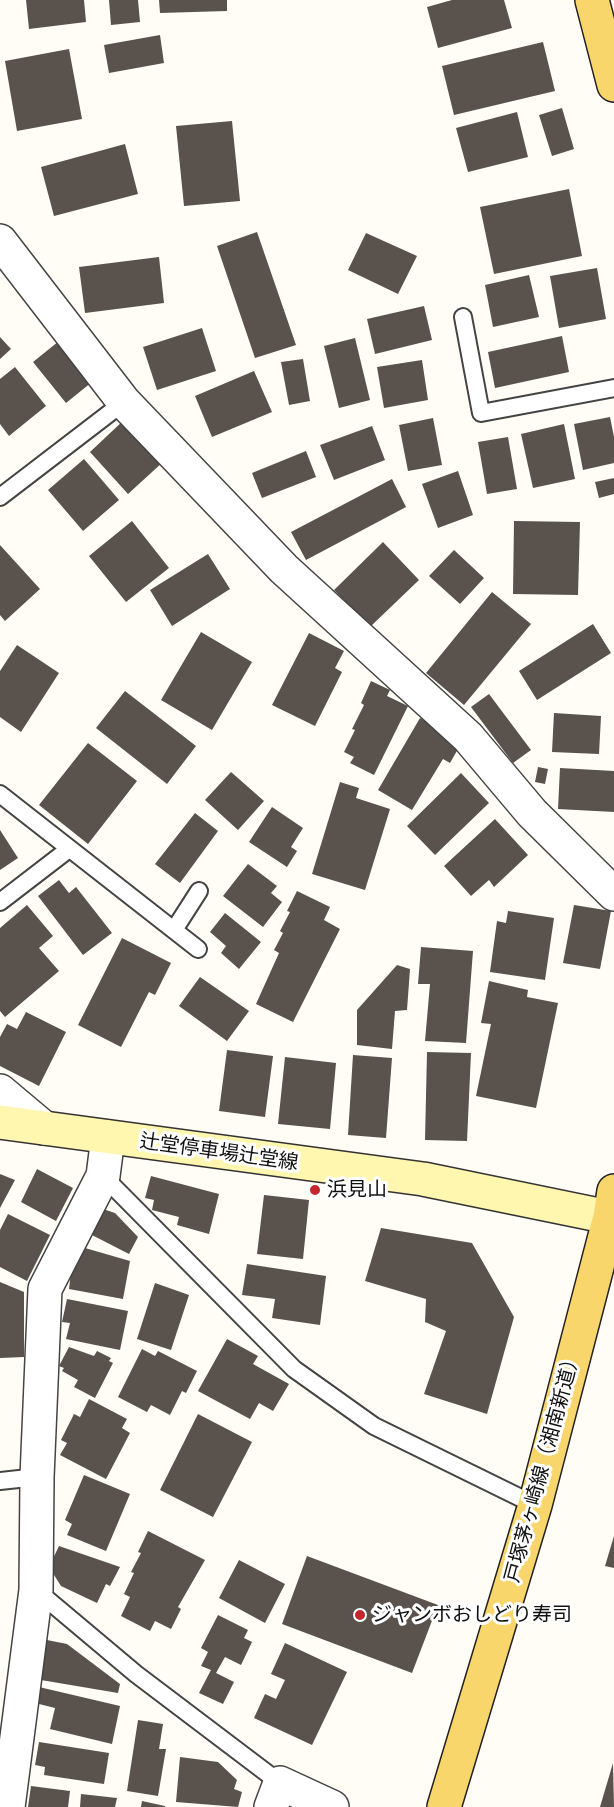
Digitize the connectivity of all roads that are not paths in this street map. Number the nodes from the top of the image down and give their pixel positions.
1 (592, 0) edge
2 (612, 70) edge
3 (0, 241) edge
4 (463, 317) dead end
5 (614, 388) edge
6 (124, 402) junction
7 (0, 497) edge
8 (0, 795) edge
9 (69, 849) junction
10 (199, 891) dead end
11 (614, 894) edge
12 (0, 902) edge
13 (174, 930) junction
14 (198, 949) dead end
15 (0, 1091) edge
16 (0, 1122) edge
17 (44, 1128) junction
18 (108, 1137) junction
19 (103, 1176) junction
20 (613, 1209) edge
21 (37, 1477) junction
22 (0, 1481) edge
23 (535, 1505) junction
24 (36, 1590) junction
25 (276, 1795) edge
26 (8, 1807) edge
27 (332, 1807) edge
28 (444, 1807) edge

1 - 2 main road
3 - 6 street
4 - 5 lane
6 - 7 lane
6 - 11 street
8 - 9 lane
9 - 12 lane
9 - 13 lane
10 - 13 lane
13 - 14 lane
15 - 17 street
16 - 17 main road, 辻堂停車場辻堂線
17 - 18 main road, 辻堂停車場辻堂線
18 - 19 street
18 - 20 main road, 辻堂停車場辻堂線
19 - 21 street
19 - 23 lane
20 - 23 main road, 戸塚茅ヶ崎線（湘南新道）
21 - 22 lane
21 - 24 street
23 - 28 main road, 戸塚茅ヶ崎線（湘南新道）
24 - 25 lane
24 - 26 street
25 - 27 street

